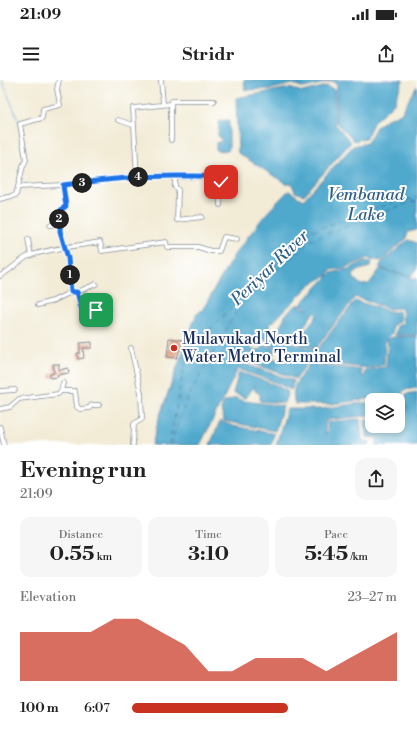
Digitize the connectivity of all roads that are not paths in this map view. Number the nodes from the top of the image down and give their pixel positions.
1 (59, 80) edge
2 (161, 80) edge
3 (214, 101) dead end
4 (163, 104) junction
5 (171, 104) junction
6 (118, 120) dead end
7 (133, 125) junction
8 (171, 140) dead end
9 (175, 176) junction
10 (137, 177) junction
11 (63, 185) junction
12 (19, 188) junction
13 (0, 199) edge
14 (220, 205) dead end
15 (202, 217) dead end
16 (60, 224) junction
17 (50, 225) dead end
18 (28, 239) dead end
19 (237, 239) dead end
20 (66, 248) junction
21 (31, 256) junction
22 (0, 276) edge
23 (96, 284) dead end
24 (71, 292) junction
25 (77, 292) junction
26 (38, 305) dead end
27 (109, 309) dead end
28 (131, 348) dead end
29 (62, 383) dead end
30 (15, 390) dead end
31 (0, 391) edge
32 (61, 391) junction
33 (99, 405) dead end
34 (0, 409) edge
35 (0, 427) edge
36 (1, 438) edge
37 (4, 445) edge
38 (133, 445) edge

1 - 12 street
2 - 4 street
3 - 5 street
4 - 5 street
4 - 7 street
5 - 8 street
6 - 7 street
7 - 10 street
9 - 10 street
9 - 14 street
9 - 15 street
10 - 11 street
11 - 12 street
11 - 16 street
12 - 13 street
16 - 17 street
16 - 20 street
18 - 21 street
19 - 20 street
20 - 21 street
20 - 24 street
21 - 22 street
23 - 25 street
24 - 25 street
24 - 26 street
25 - 27 street
28 - 38 street
29 - 32 street
30 - 31 street
32 - 33 street
32 - 34 street
35 - 36 street
36 - 37 street

